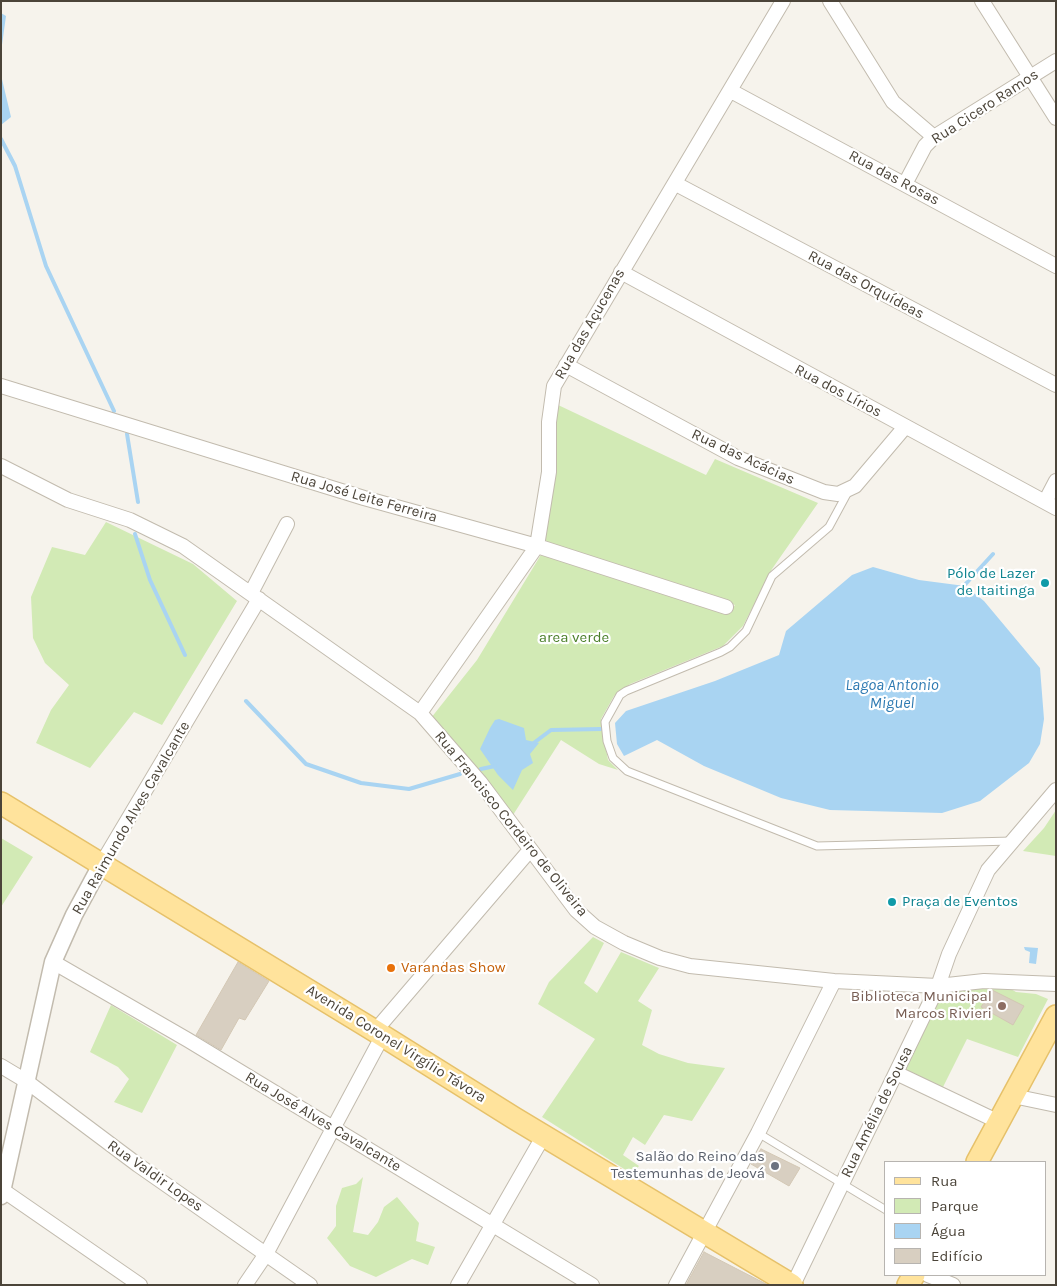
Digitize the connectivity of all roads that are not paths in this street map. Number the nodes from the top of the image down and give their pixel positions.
1 (784, 1) edge
2 (830, 1) edge
3 (982, 1) edge
4 (1056, 61) edge
5 (1029, 78) junction
6 (731, 90) junction
7 (1056, 118) edge
8 (934, 136) junction
9 (676, 184) junction
10 (905, 184) junction
11 (1056, 266) edge
12 (621, 272) junction
13 (566, 365) junction
14 (1056, 385) edge
15 (1, 386) edge
16 (905, 427) junction
17 (1, 466) edge
18 (1056, 481) edge
19 (850, 490) junction
20 (1050, 505) edge
21 (287, 524) dead end
22 (537, 546) junction
23 (255, 596) junction
24 (726, 607) dead end
25 (420, 713) junction
26 (1056, 790) edge
27 (1, 803) edge
28 (1012, 841) junction
29 (530, 850) junction
30 (102, 863) junction
31 (53, 962) junction
32 (834, 981) junction
33 (1056, 984) edge
34 (938, 986) junction
35 (1056, 1016) edge
36 (379, 1033) junction
37 (1056, 1048) edge
38 (1, 1066) edge
39 (896, 1073) junction
40 (26, 1081) junction
41 (1056, 1105) edge
42 (1009, 1107) junction
43 (332, 1128) junction
44 (758, 1133) junction
45 (544, 1135) junction
46 (978, 1161) edge
47 (842, 1185) junction
48 (2, 1192) edge
49 (884, 1209) edge
50 (493, 1225) junction
51 (706, 1232) junction
52 (266, 1254) junction
53 (930, 1276) edge
54 (140, 1285) edge
55 (245, 1285) edge
56 (310, 1285) edge
57 (458, 1285) edge
58 (592, 1285) edge
59 (676, 1285) edge
60 (793, 1285) edge
61 (952, 1285) edge

1 - 6 street, Rua das Açucenas
2 - 8 street
3 - 5 street
4 - 5 street, Rua Cicero Ramos
5 - 7 street
5 - 8 street, Rua Cicero Ramos
6 - 9 street, Rua das Açucenas
6 - 10 street, Rua das Rosas
8 - 10 street, Rua Cicero Ramos
9 - 12 street, Rua das Açucenas
9 - 14 street, Rua das Orquídeas
10 - 11 street, Rua das Rosas
12 - 13 street, Rua das Açucenas
12 - 16 street, Rua dos Lírios
13 - 19 street, Rua das Acácias
13 - 22 street, Rua das Açucenas
15 - 22 street, Rua José Leite Ferreira
16 - 19 street
16 - 20 street, Rua dos Lírios
17 - 23 street, Rua Francisco Cordeiro de Oliveira
18 - 20 street
19 - 28 lane
21 - 23 street, Rua Raimundo Alves Cavalcante
22 - 24 street, Rua José Leite Ferreira
22 - 25 street, Rua das Açucenas
23 - 25 street, Rua Francisco Cordeiro de Oliveira
23 - 30 street, Rua Raimundo Alves Cavalcante
25 - 29 street, Rua Francisco Cordeiro de Oliveira
26 - 28 street, Rua Amélia de Sousa
27 - 30 main road, Avenida Coronel Virgílio Távora
28 - 34 street, Rua Amélia de Sousa
29 - 32 street, Rua Francisco Cordeiro de Oliveira
29 - 36 street
30 - 31 street, Rua Raimundo Alves Cavalcante
30 - 36 main road, Avenida Coronel Virgílio Távora
31 - 40 street, Rua Raimundo Alves Cavalcante
31 - 43 street, Rua José Alves Cavalcante
32 - 34 street, Rua Francisco Cordeiro de Oliveira
32 - 44 street
33 - 34 street, Rua Francisco Cordeiro de Oliveira
34 - 39 street, Rua Amélia de Sousa
35 - 42 main road
36 - 43 street
36 - 45 main road, Avenida Coronel Virgílio Távora
37 - 42 main road
38 - 40 street, Rua Valdir Lopes
39 - 42 street
39 - 47 street, Rua Amélia de Sousa
40 - 48 street, Rua Raimundo Alves Cavalcante
40 - 52 street, Rua Valdir Lopes
41 - 42 street
42 - 46 main road
43 - 50 street, Rua José Alves Cavalcante
43 - 52 street
44 - 47 lane
44 - 51 street
45 - 50 street
45 - 51 main road, Avenida Coronel Virgílio Távora
47 - 49 lane
47 - 60 street, Rua Amélia de Sousa
48 - 54 street
50 - 57 street
50 - 58 street, Rua José Alves Cavalcante
51 - 59 street
51 - 60 main road, Avenida Coronel Virgílio Távora
52 - 55 street
52 - 56 street, Rua Valdir Lopes
53 - 61 street

